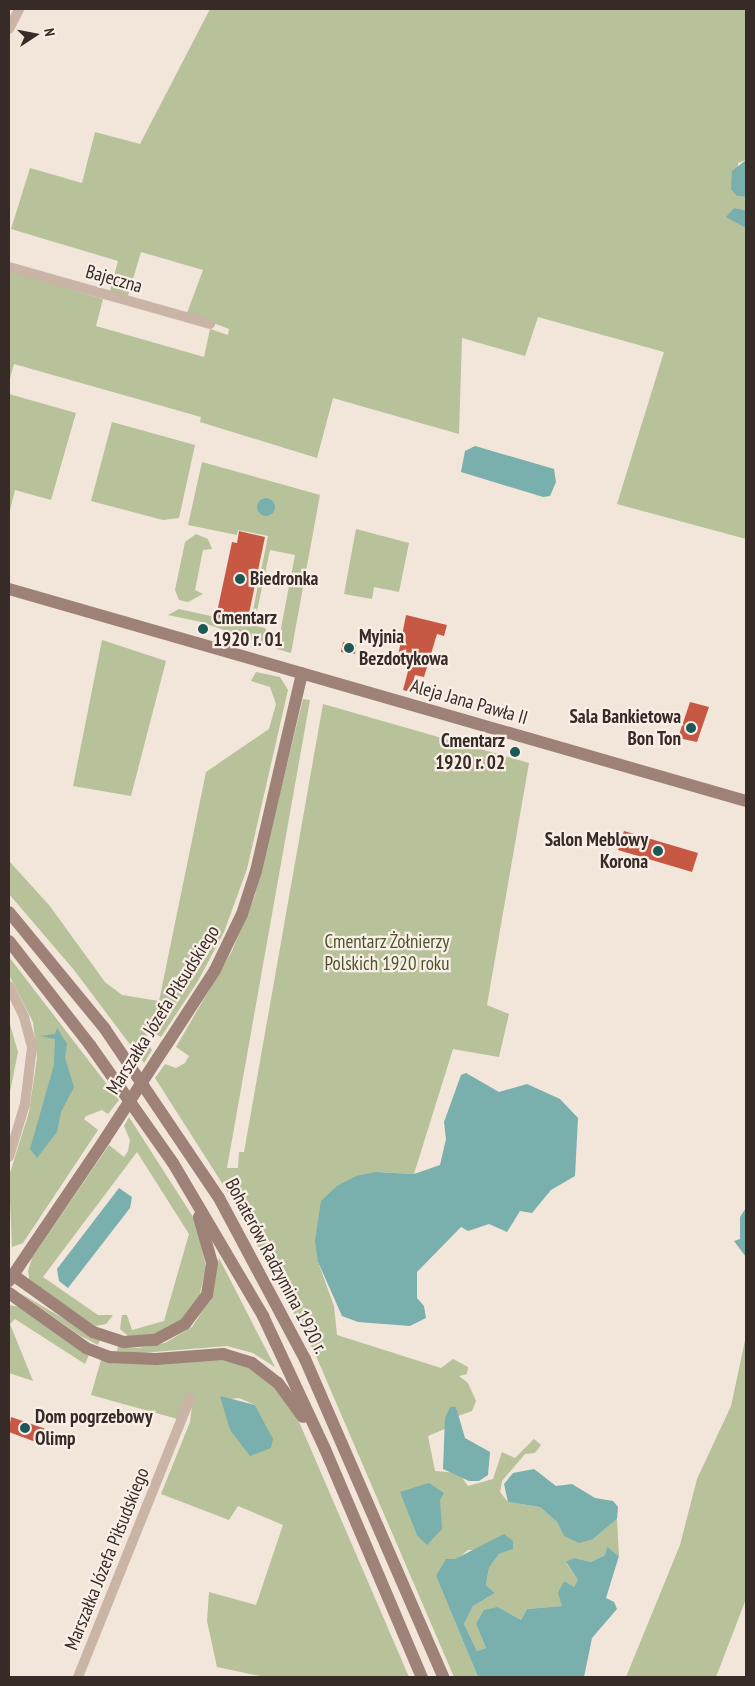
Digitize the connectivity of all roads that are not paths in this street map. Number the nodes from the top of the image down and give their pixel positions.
1 (19, 9) edge
2 (9, 29) edge
3 (9, 267) edge
4 (210, 324) dead end
5 (9, 589) edge
6 (302, 673) junction
7 (746, 801) edge
8 (9, 912) edge
9 (9, 941) edge
10 (9, 986) edge
11 (9, 1157) edge
12 (173, 1163) junction
13 (10, 1275) edge
14 (9, 1293) edge
15 (190, 1398) dead end
16 (325, 1449) junction
17 (78, 1677) edge
18 (422, 1677) edge
19 (443, 1677) edge

1 - 2 street
3 - 4 street, Bajeczna
5 - 6 main road, Aleja Jana Pawła II
6 - 7 main road, Aleja Jana Pawła II
6 - 13 main road, Marszałka Józefa Piłsudskiego, bridge
8 - 19 main road, Bohaterów Radzymina 1920 r.
9 - 12 main road, Bohaterów Radzymina 1920 r.
10 - 11 street
12 - 13 main road
12 - 16 main road, Bohaterów Radzymina 1920 r.
14 - 16 main road
15 - 17 street, Marszałka Józefa Piłsudskiego
16 - 18 main road, Bohaterów Radzymina 1920 r.

